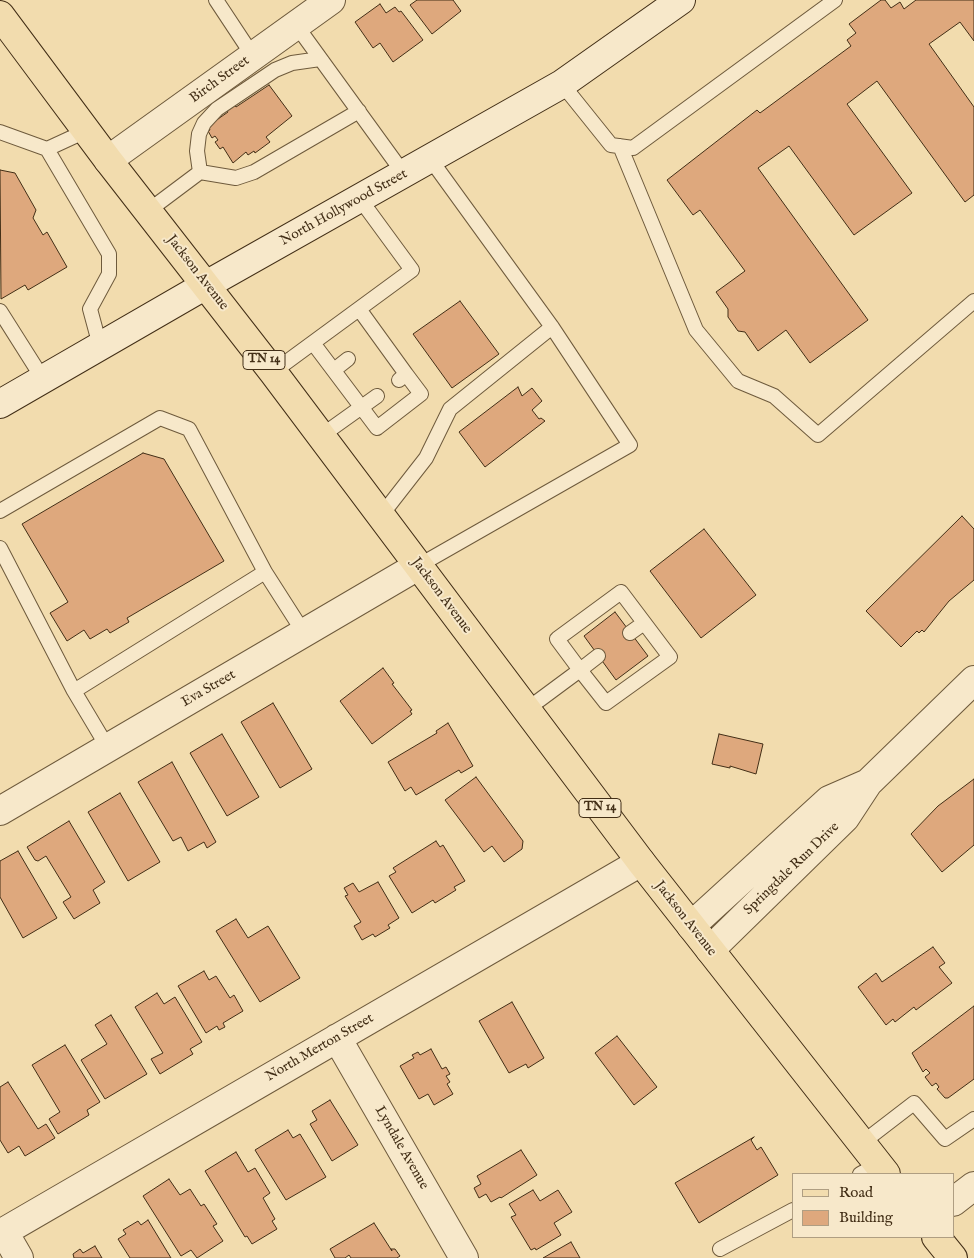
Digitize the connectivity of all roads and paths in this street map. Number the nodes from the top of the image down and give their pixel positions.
1 (216, 0) edge
2 (331, 0) edge
3 (681, 0) edge
4 (835, 0) edge
5 (0, 15) edge
6 (296, 25) junction
7 (253, 56) junction
8 (320, 59) junction
9 (562, 84) junction
10 (359, 112) junction
11 (86, 131) junction
12 (0, 132) edge
13 (620, 146) junction
14 (47, 149) junction
15 (108, 160) junction
16 (430, 160) junction
17 (200, 172) junction
18 (404, 174) junction
19 (360, 199) junction
20 (148, 211) junction
21 (206, 285) junction
22 (974, 302) edge
23 (359, 309) junction
24 (0, 311) edge
25 (552, 327) junction
26 (313, 343) junction
27 (100, 346) junction
28 (348, 359) dead end
29 (334, 370) junction
30 (273, 372) junction
31 (43, 379) junction
32 (377, 396) dead end
33 (0, 404) edge
34 (362, 407) junction
35 (321, 436) junction
36 (0, 511) edge
37 (380, 516) junction
38 (0, 548) edge
39 (418, 566) junction
40 (265, 572) junction
41 (644, 623) junction
42 (304, 633) junction
43 (630, 633) dead end
44 (598, 656) dead end
45 (580, 670) junction
46 (974, 680) edge
47 (74, 691) junction
48 (526, 710) junction
49 (108, 748) junction
50 (868, 783) junction
51 (0, 812) edge
52 (641, 862) junction
53 (691, 926) junction
54 (710, 950) junction
55 (338, 1038) junction
56 (974, 1119) edge
57 (862, 1143) junction
58 (875, 1171) edge
59 (974, 1186) edge
60 (954, 1201) edge
61 (792, 1211) edge
62 (2, 1233) edge
63 (937, 1238) edge
64 (720, 1249) dead end
65 (19, 1258) edge
66 (464, 1258) edge
67 (953, 1258) edge

1 - 7 lane
2 - 6 street, Birch Street
3 - 9 street, North Hollywood Street
4 - 13 lane
5 - 11 main road, Jackson Avenue / TN 14
6 - 7 street, Birch Street
6 - 8 lane
7 - 15 street, Birch Street
8 - 10 lane
8 - 17 lane
9 - 13 lane
9 - 16 street, North Hollywood Street
10 - 17 lane
10 - 18 lane
11 - 14 lane
11 - 15 main road, Jackson Avenue / TN 14
12 - 14 lane
13 - 22 lane
14 - 27 lane
15 - 20 main road, Jackson Avenue / TN 14
16 - 18 street, North Hollywood Street
16 - 25 lane
17 - 20 lane
18 - 19 street, North Hollywood Street
19 - 21 street, North Hollywood Street
19 - 23 lane
20 - 21 main road, Jackson Avenue / TN 14
21 - 27 street, North Hollywood Street
21 - 30 main road, Jackson Avenue / TN 14
23 - 26 lane
23 - 34 lane
24 - 31 lane
25 - 37 lane
25 - 39 lane
26 - 29 lane
26 - 30 lane
27 - 31 street, North Hollywood Street
28 - 29 lane
29 - 34 lane
30 - 35 main road, Jackson Avenue / TN 14
31 - 33 street, North Hollywood Street
32 - 34 lane
34 - 35 lane
35 - 37 main road, Jackson Avenue / TN 14
36 - 40 lane
37 - 39 main road, Jackson Avenue / TN 14
38 - 47 lane
39 - 42 street, Eva Street
39 - 48 main road, Jackson Avenue / TN 14
40 - 42 lane
40 - 47 lane
41 - 43 lane
41 - 45 lane
41 - 45 lane
42 - 49 street, Eva Street
44 - 45 lane
45 - 48 lane
46 - 50 street, Springdale Run Drive
47 - 49 lane
48 - 52 main road, Jackson Avenue / TN 14
49 - 51 street, Eva Street
50 - 53 street, Springdale Run Drive
50 - 54 street, Springdale Run Drive
52 - 53 main road, Jackson Avenue / TN 14
52 - 55 street, North Merton Street
53 - 54 main road, Jackson Avenue / TN 14
54 - 57 main road, Jackson Avenue / TN 14
55 - 62 street, North Merton Street
55 - 66 street, Lyndale Avenue
56 - 57 lane
57 - 58 main road, Jackson Avenue / TN 14
59 - 60 street
61 - 64 lane
62 - 65 street
63 - 67 main road

